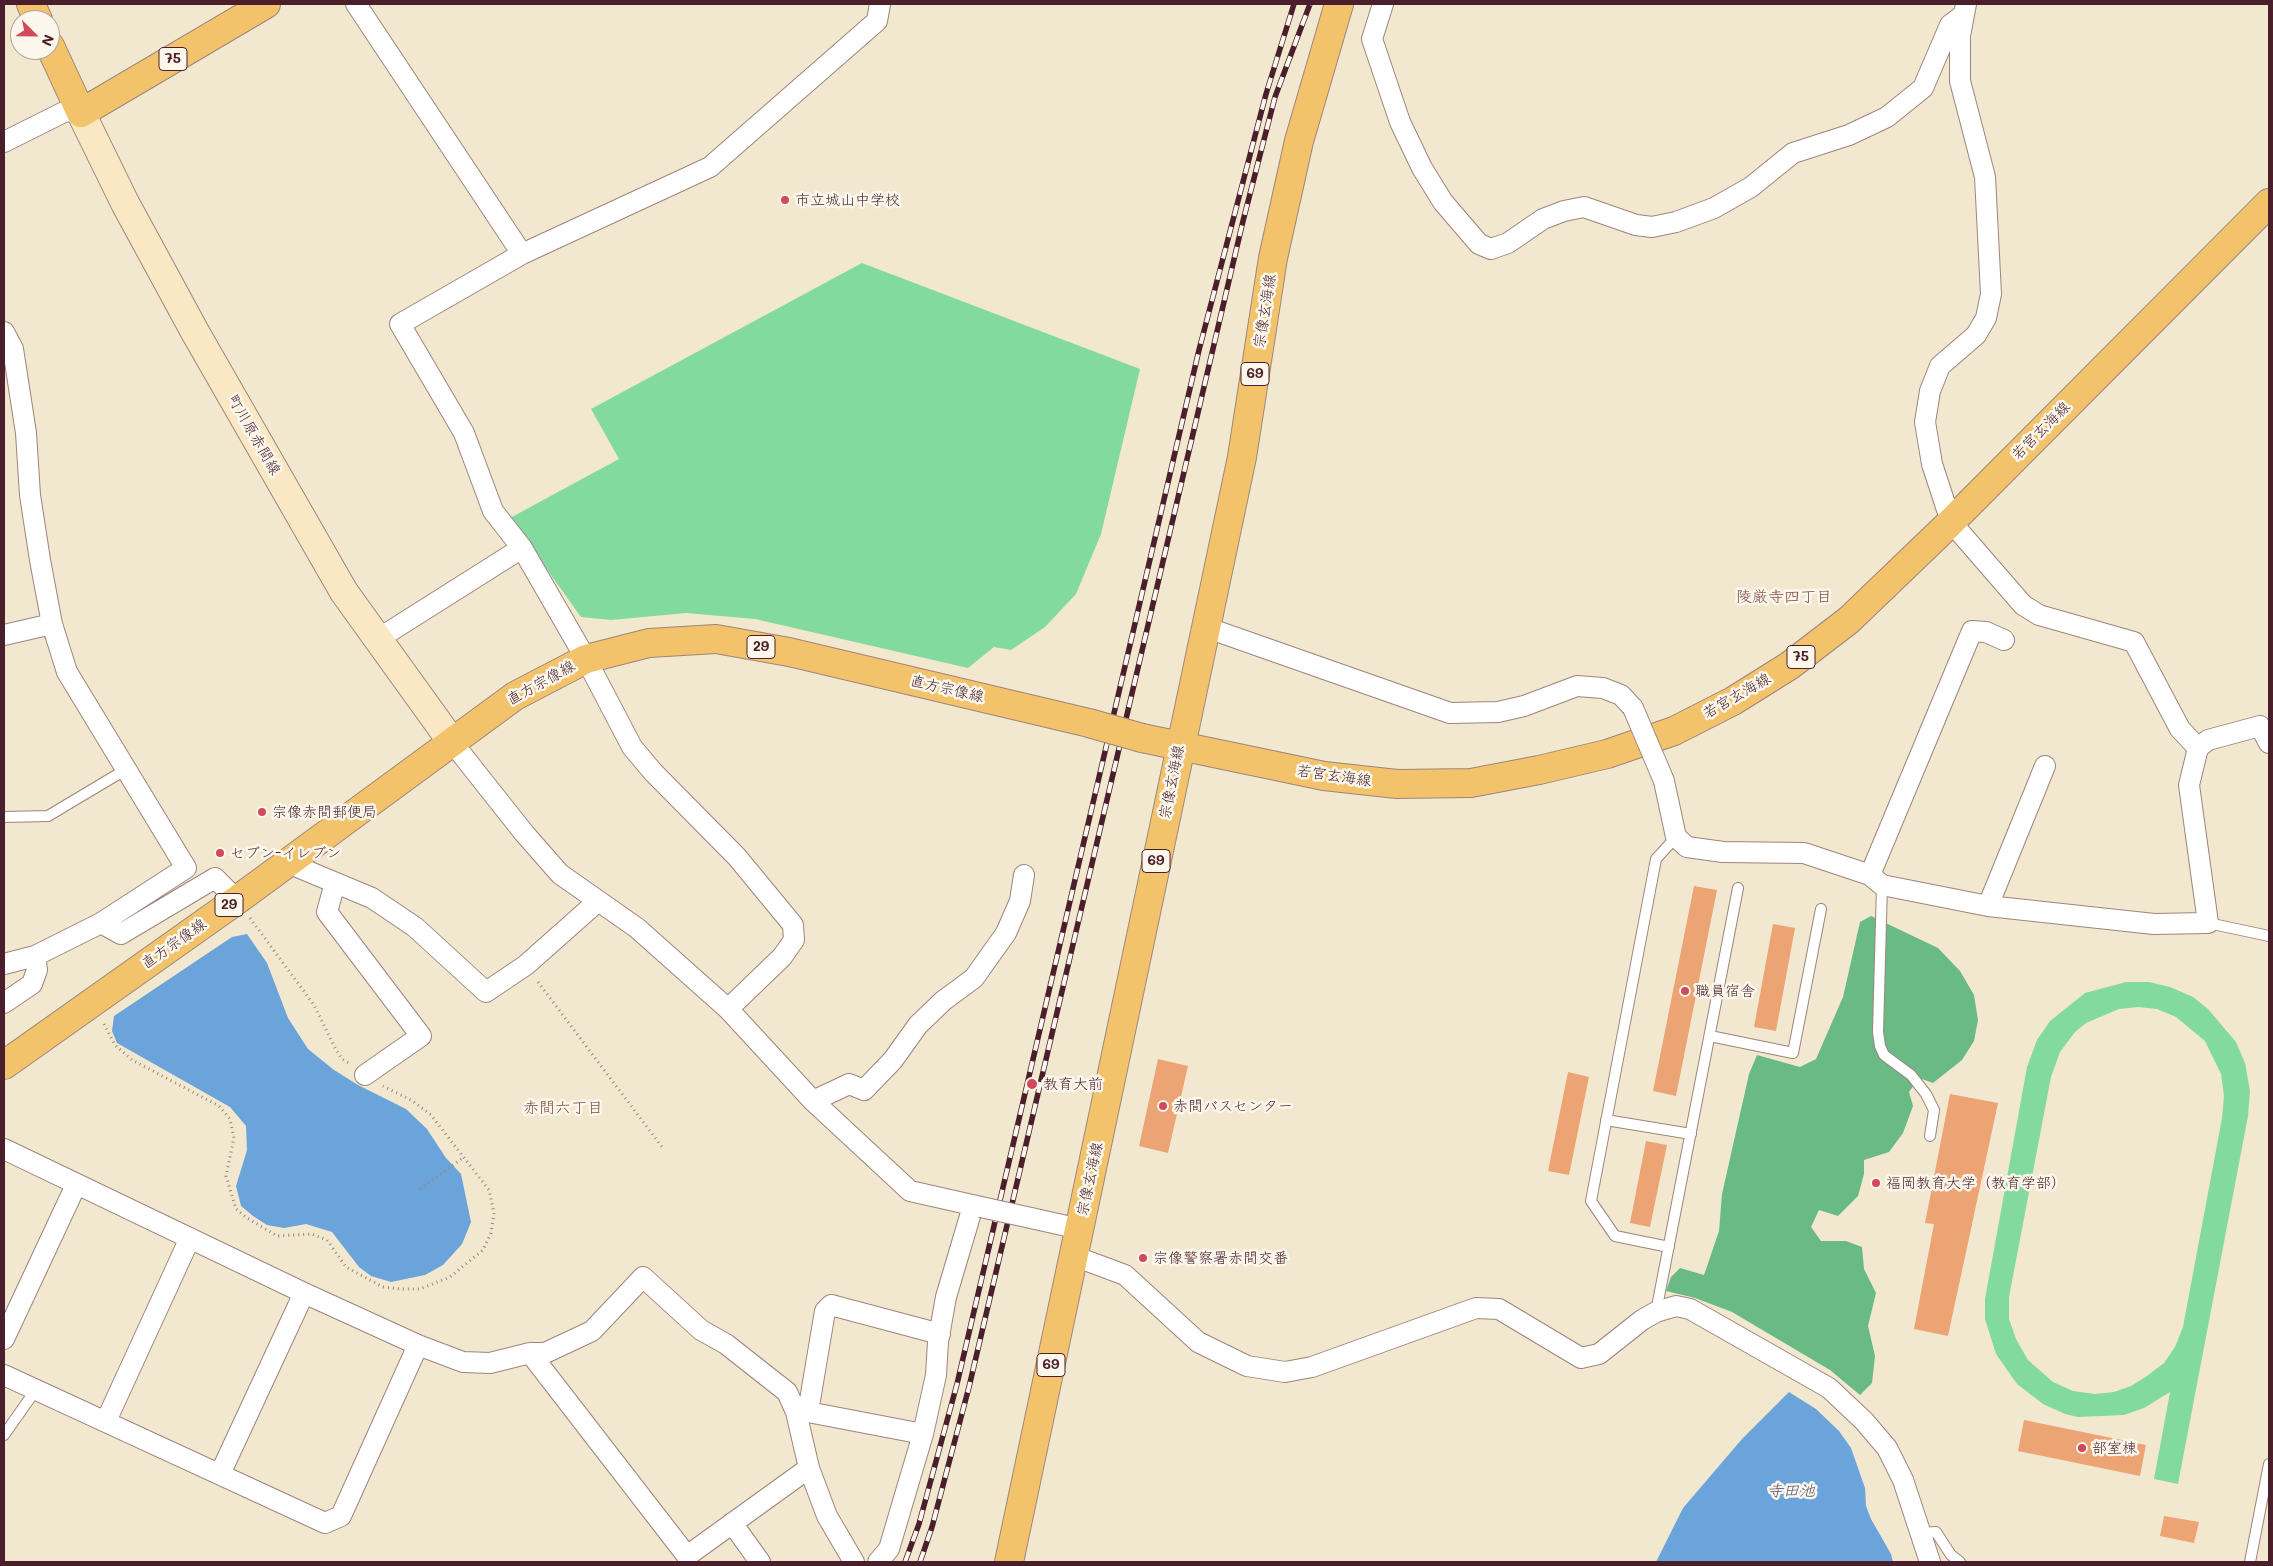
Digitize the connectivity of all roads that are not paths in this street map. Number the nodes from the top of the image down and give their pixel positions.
1 (266, 4) edge
2 (356, 4) edge
3 (880, 4) edge
4 (1339, 4) edge
5 (1383, 4) edge
6 (1965, 9) edge
7 (56, 60) edge
8 (81, 113) junction
9 (4, 142) edge
10 (2269, 204) edge
11 (522, 254) junction
12 (4, 332) edge
13 (1951, 522) junction
14 (522, 548) junction
15 (52, 624) junction
16 (1205, 627) junction
17 (4, 635) edge
18 (378, 640) junction
19 (2004, 640) dead end
20 (586, 658) junction
21 (452, 742) junction
22 (2269, 743) edge
23 (1179, 748) junction
24 (2198, 748) junction
25 (2045, 766) dead end
26 (125, 770) junction
27 (4, 817) edge
28 (1676, 837) junction
29 (288, 863) junction
30 (1024, 875) dead end
31 (1876, 880) junction
32 (335, 882) junction
33 (1738, 888) dead end
34 (237, 900) junction
35 (597, 902) junction
36 (1988, 906) junction
37 (1821, 908) dead end
38 (2208, 923) junction
39 (101, 924) junction
40 (2269, 936) edge
41 (35, 956) junction
42 (4, 964) edge
43 (4, 1004) edge
44 (728, 1009) junction
45 (1710, 1036) junction
46 (4, 1064) edge
47 (365, 1075) road end
48 (813, 1101) junction
49 (1606, 1120) junction
50 (1691, 1134) junction
51 (1930, 1136) dead end
52 (4, 1149) edge
53 (76, 1185) junction
54 (977, 1207) junction
55 (1080, 1229) junction
56 (190, 1238) junction
57 (1669, 1247) junction
58 (1074, 1256) junction
59 (304, 1293) junction
60 (1656, 1312) junction
61 (940, 1334) junction
62 (4, 1339) edge
63 (418, 1345) junction
64 (530, 1353) junction
65 (4, 1375) edge
66 (35, 1391) junction
67 (802, 1412) junction
68 (106, 1421) junction
69 (923, 1434) junction
70 (4, 1435) edge
71 (2269, 1464) edge
72 (808, 1468) junction
73 (220, 1474) junction
74 (732, 1523) junction
75 (1920, 1533) junction
76 (689, 1559) edge
77 (760, 1562) edge
78 (854, 1562) edge
79 (878, 1562) edge
80 (1009, 1562) edge
81 (1930, 1562) edge
82 (1960, 1562) edge
83 (2250, 1562) edge

1 - 8 main road, 75
2 - 11 street
3 - 11 street
4 - 16 main road, 宗像玄海線 / 69
5 - 6 street
6 - 13 street
7 - 8 main road
8 - 9 street
8 - 18 main road, 町川原赤間線
10 - 13 main road, 若宮玄海線 / 75
11 - 14 street
12 - 15 street
13 - 23 main road, 若宮玄海線 / 75
13 - 24 street
14 - 18 street
14 - 20 street
15 - 17 street
15 - 26 street
16 - 23 main road, 宗像玄海線 / 69
16 - 28 street, bridge
18 - 21 main road, 町川原赤間線
19 - 31 street
20 - 21 main road, 直方宗像線 / 29
20 - 23 main road, 直方宗像線 / 29, bridge
20 - 44 street
21 - 29 main road, 直方宗像線 / 29
21 - 35 street
22 - 24 street
23 - 55 main road, 宗像玄海線 / 69
24 - 38 street
25 - 36 street
26 - 27 lane
26 - 39 street
28 - 31 street
28 - 49 lane
29 - 32 street
29 - 34 main road, 直方宗像線 / 29
30 - 48 street
31 - 36 street
31 - 51 lane
32 - 35 street
32 - 47 street
33 - 45 lane
34 - 39 street
34 - 46 main road, 直方宗像線 / 29
35 - 44 street
36 - 38 street
37 - 45 lane
38 - 40 lane
39 - 41 street
41 - 42 street
41 - 43 street
44 - 48 street
45 - 50 lane
48 - 54 street
49 - 50 lane
49 - 57 lane
50 - 57 lane
52 - 53 street
53 - 56 street
53 - 62 street
54 - 55 street, bridge
54 - 61 street
55 - 58 main road, 宗像玄海線 / 69
56 - 59 street
56 - 68 street
57 - 60 lane
58 - 60 street
58 - 80 main road, 宗像玄海線 / 69
59 - 63 street
59 - 73 street
60 - 75 street
61 - 67 street
61 - 69 street
63 - 64 street
63 - 73 street
64 - 67 street
64 - 76 street
65 - 66 street
66 - 68 street
66 - 70 lane
67 - 69 street
67 - 72 street
68 - 73 street
69 - 79 street
71 - 83 lane
72 - 74 street
72 - 78 street
74 - 76 street
74 - 77 street
75 - 81 street
75 - 82 lane

